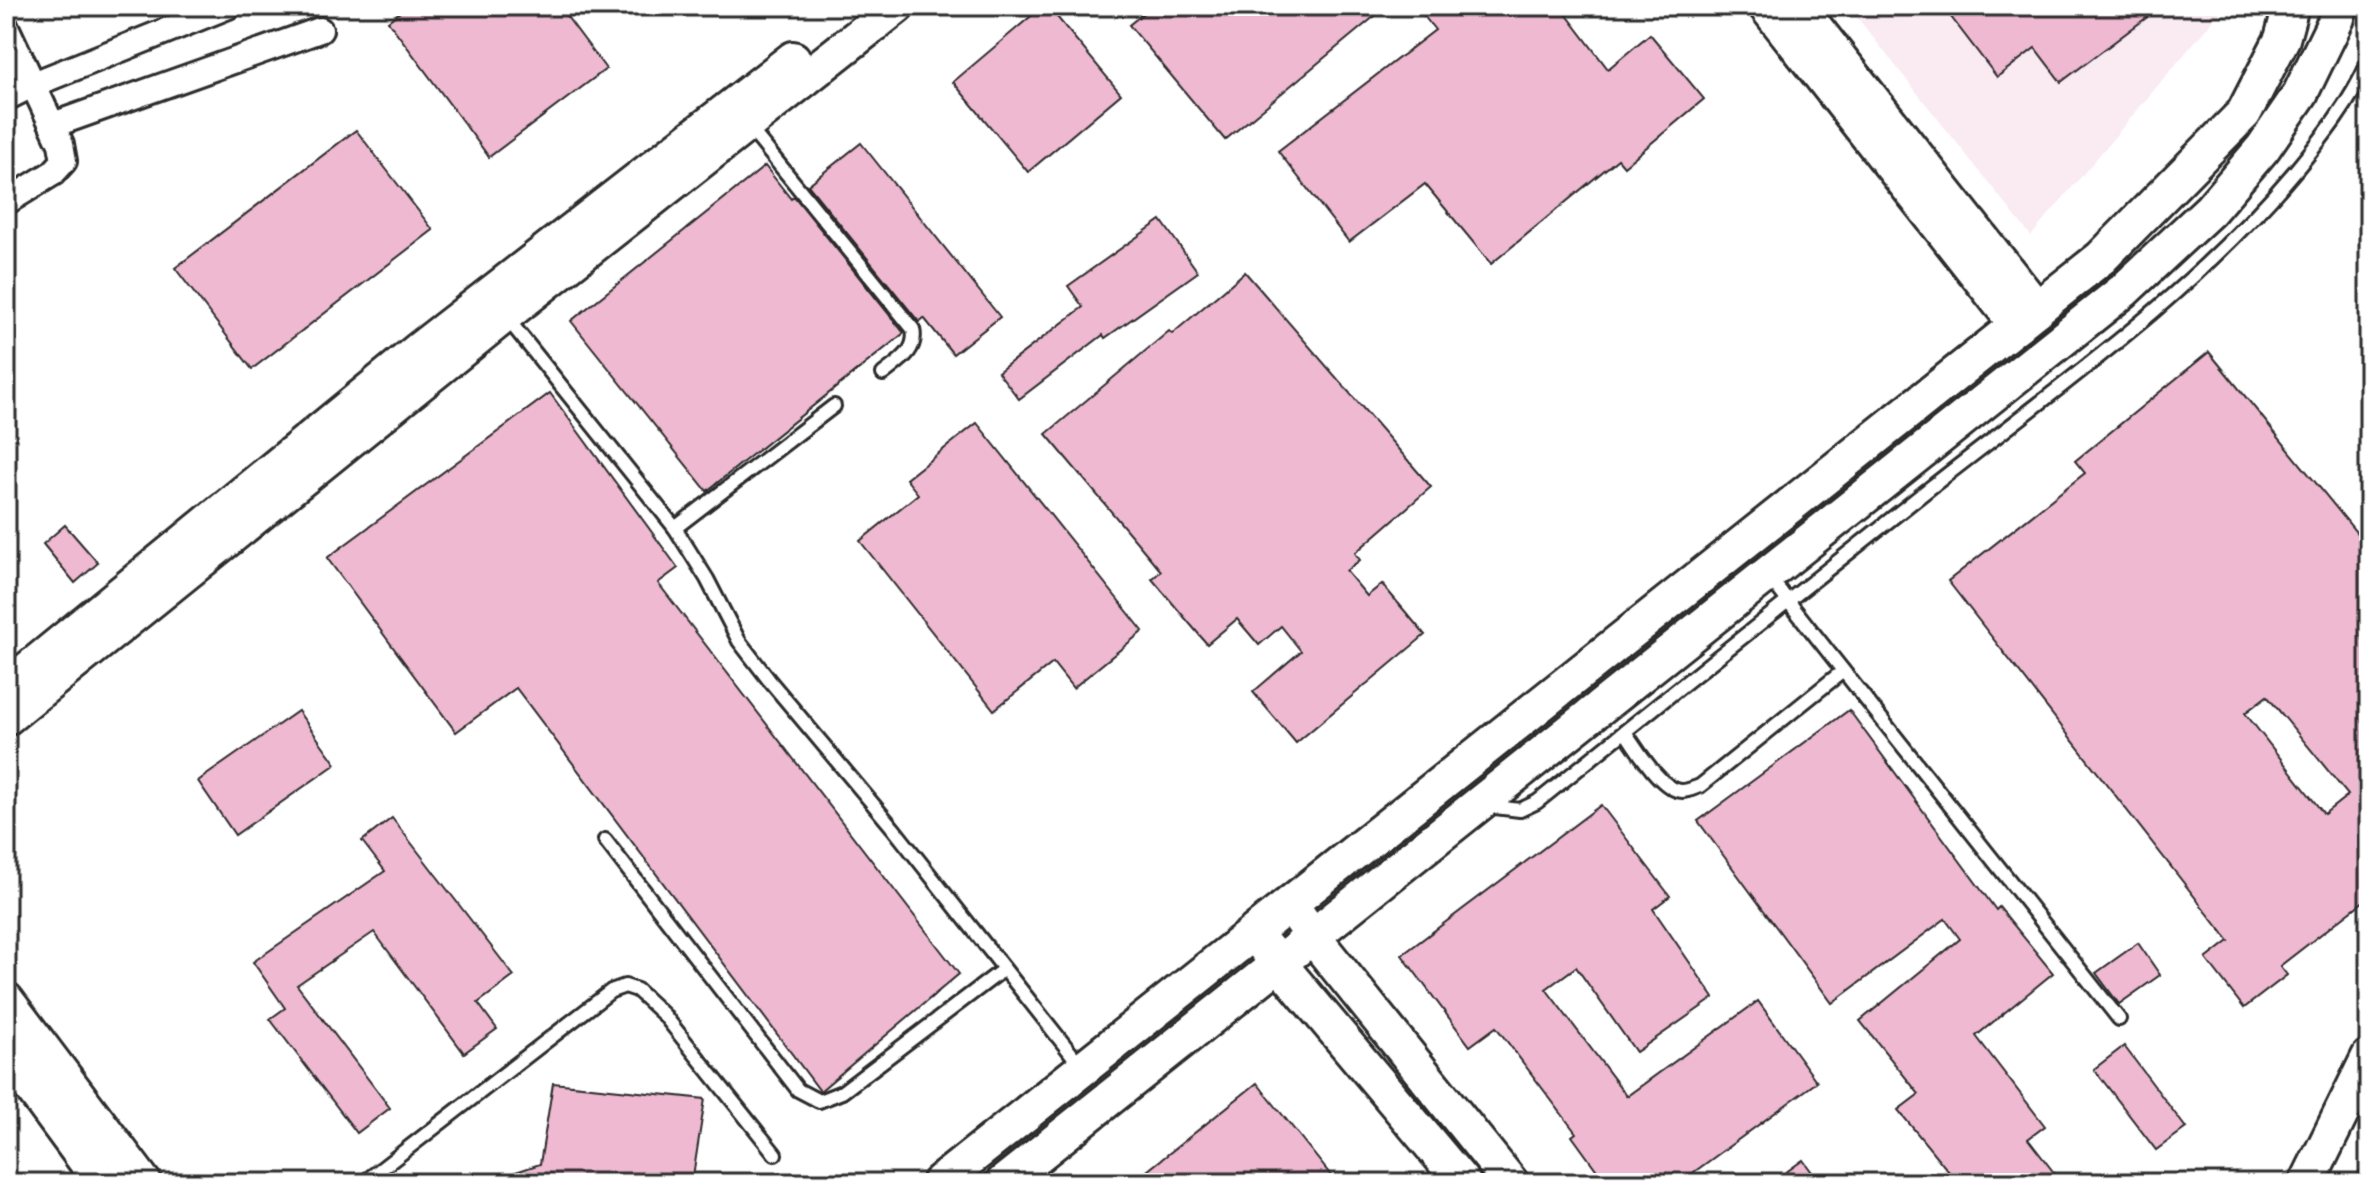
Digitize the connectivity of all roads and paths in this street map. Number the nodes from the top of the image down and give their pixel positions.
1 (228, 6) edge
2 (860, 6) edge
3 (897, 6) edge
4 (1766, 6) edge
5 (1798, 6) edge
6 (2291, 6) edge
7 (2340, 6) edge
8 (6, 27) edge
9 (320, 30) dead end
10 (2369, 61) edge
11 (34, 84) junction
12 (6, 98) edge
13 (53, 125) junction
14 (747, 125) junction
15 (6, 202) edge
16 (505, 315) junction
17 (2027, 317) junction
18 (2053, 347) junction
19 (883, 374) dead end
20 (834, 406) dead end
21 (675, 528) junction
22 (1778, 588) junction
23 (1843, 671) junction
24 (6, 687) edge
25 (6, 718) edge
26 (1625, 732) junction
27 (1480, 804) junction
28 (605, 840) dead end
29 (1291, 904) junction
30 (1253, 933) junction
31 (1313, 937) junction
32 (1279, 963) junction
33 (1004, 969) junction
34 (6, 1000) edge
35 (2119, 1019) dead end
36 (6, 1053) edge
37 (2369, 1057) edge
38 (1083, 1069) junction
39 (775, 1154) dead end
40 (102, 1183) edge
41 (144, 1183) edge
42 (363, 1183) edge
43 (939, 1183) edge
44 (1003, 1183) edge
45 (1463, 1183) edge
46 (1511, 1183) edge
47 (2307, 1183) edge

1 - 11 street
2 - 24 street
3 - 14 street
4 - 17 street
5 - 17 street
6 - 17 street
7 - 18 street
8 - 11 street
9 - 13 street
10 - 22 lane
11 - 12 street
11 - 13 street
13 - 15 street
14 - 16 street
14 - 19 lane
16 - 21 lane
16 - 25 street
17 - 18 street
17 - 29 street
18 - 22 street
20 - 21 lane
21 - 33 lane
22 - 23 lane
22 - 26 lane
22 - 27 street
23 - 26 lane
23 - 35 lane
26 - 27 lane
27 - 31 street
28 - 33 lane
29 - 30 street
29 - 31 street
30 - 32 street
30 - 38 street
31 - 32 street
31 - 46 street
32 - 44 street
32 - 45 street
33 - 38 lane
34 - 41 street
36 - 40 street
37 - 47 street
38 - 43 street
39 - 42 lane

